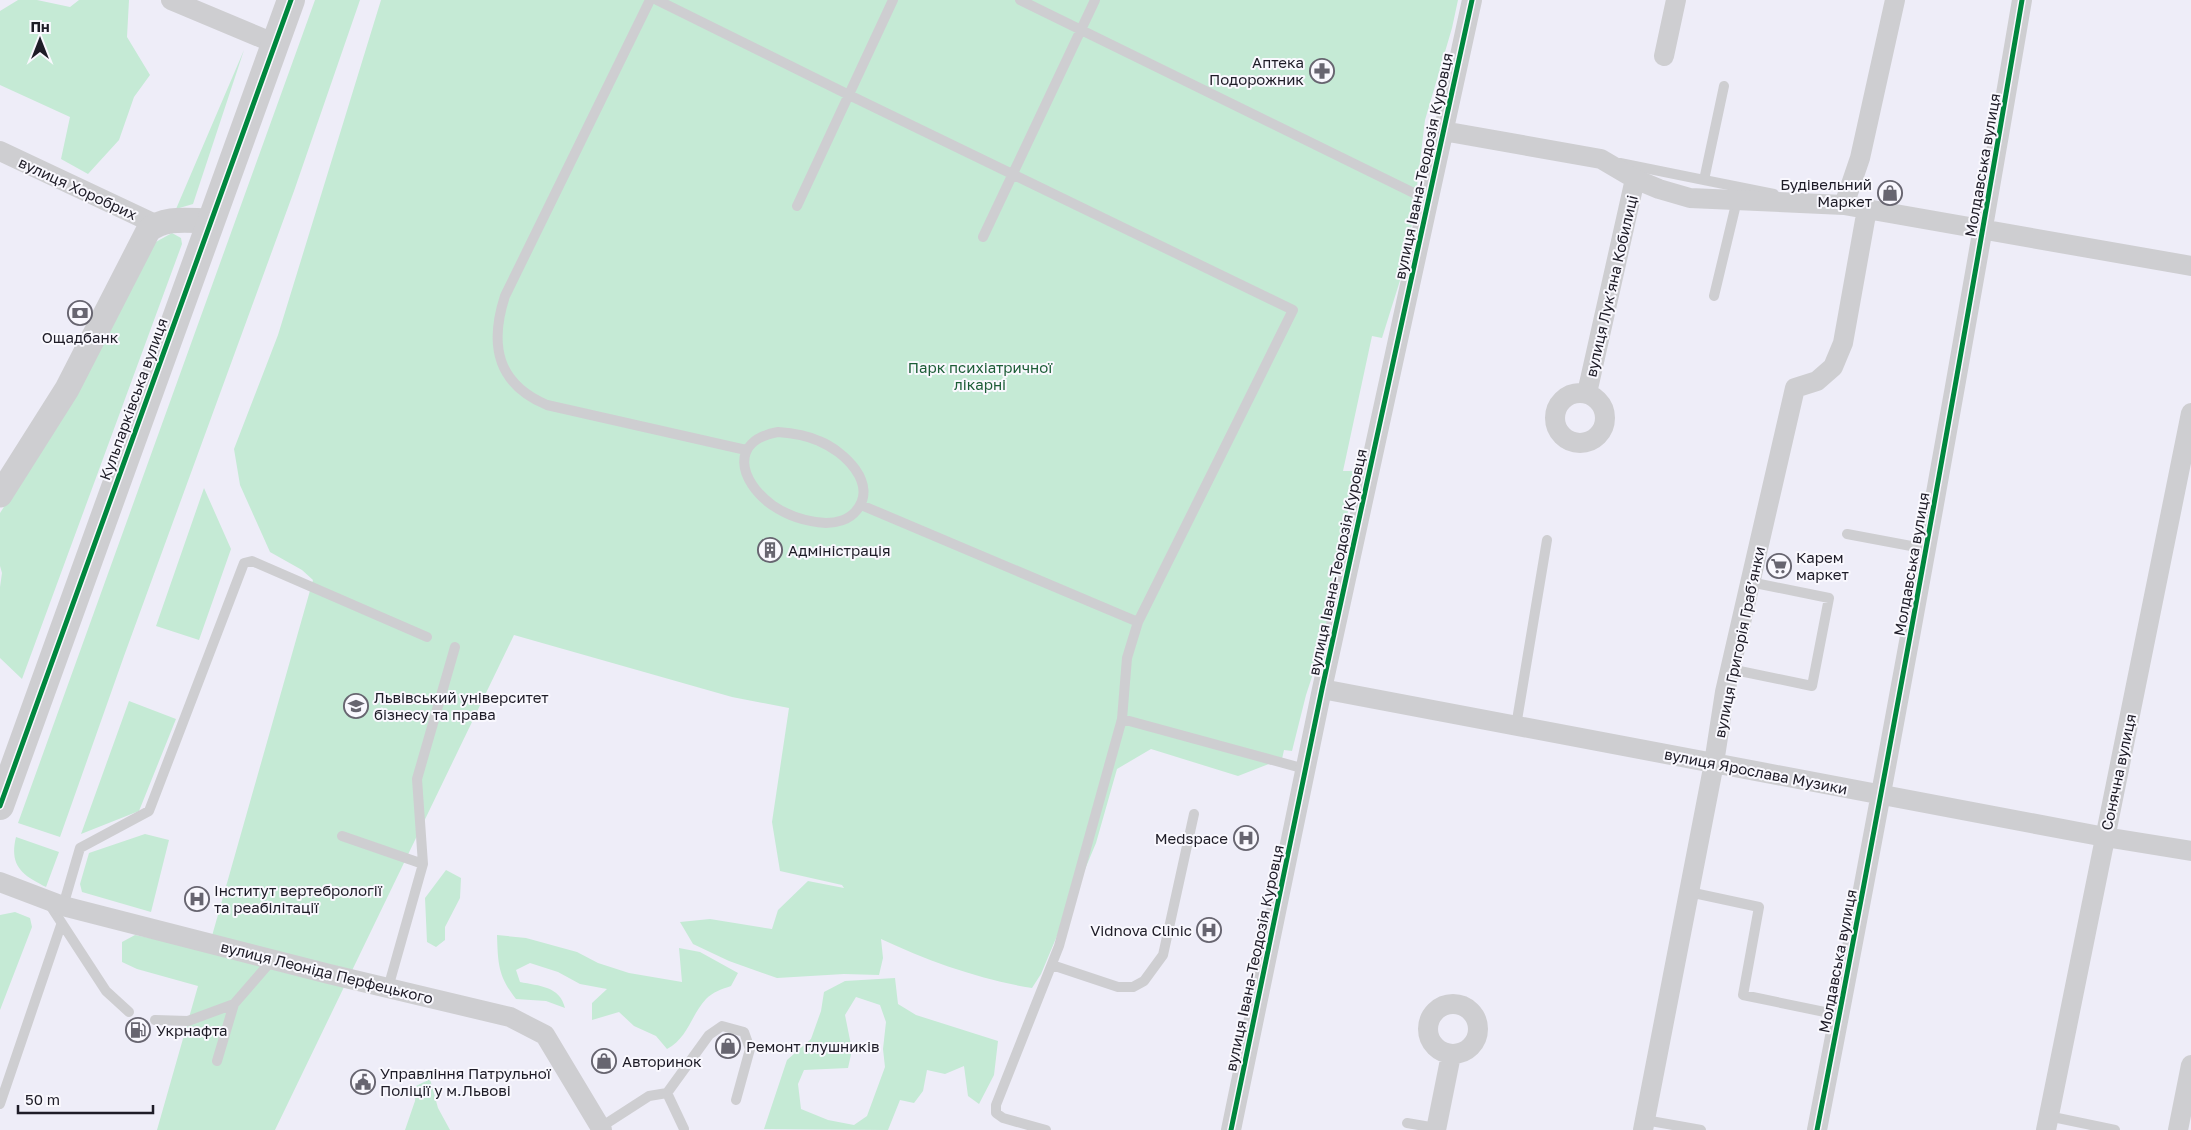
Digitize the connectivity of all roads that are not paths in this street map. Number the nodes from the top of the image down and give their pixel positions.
1 (171, 0) edge
2 (291, 0) edge
3 (650, 0) edge
4 (657, 0) edge
5 (893, 0) edge
6 (1020, 0) edge
7 (1095, 0) edge
8 (1472, 0) edge
9 (1676, 0) edge
10 (1895, 0) edge
11 (2022, 0) edge
12 (1082, 30) junction
13 (276, 44) junction
14 (1664, 56) dead end
15 (1724, 86) dead end
16 (849, 96) junction
17 (1443, 130) junction
18 (0, 151) edge
19 (1602, 159) junction
20 (1015, 174) junction
21 (1635, 179) junction
22 (1704, 180) junction
23 (1428, 200) junction
24 (1737, 200) junction
25 (1824, 204) junction
26 (1844, 205) junction
27 (798, 206) dead end
28 (1867, 209) junction
29 (210, 221) junction
30 (155, 224) junction
31 (1983, 230) junction
32 (984, 237) dead end
33 (2191, 266) edge
34 (1714, 296) dead end
35 (1587, 393) dead end
36 (2191, 413) edge
37 (746, 450) junction
38 (1, 491) edge
39 (861, 505) junction
40 (1847, 534) dead end
41 (1547, 540) dead end
42 (1926, 548) junction
43 (1750, 582) junction
44 (1138, 622) junction
45 (427, 637) dead end
46 (455, 647) dead end
47 (1730, 669) junction
48 (1322, 689) junction
49 (1122, 719) junction
50 (1516, 726) junction
51 (1714, 764) junction
52 (1305, 770) junction
53 (1882, 795) junction
54 (0, 806) edge
55 (1194, 814) dead end
56 (342, 836) dead end
57 (2105, 838) junction
58 (2191, 851) edge
59 (423, 864) junction
60 (0, 882) edge
61 (1689, 892) junction
62 (57, 911) junction
63 (273, 958) junction
64 (1052, 965) junction
65 (388, 988) junction
66 (234, 1004) junction
67 (129, 1012) dead end
68 (1839, 1015) junction
69 (155, 1020) dead end
70 (1451, 1054) dead end
71 (217, 1060) dead end
72 (2191, 1065) edge
73 (667, 1092) junction
74 (736, 1100) dead end
75 (0, 1104) edge
76 (1407, 1123) dead end
77 (2047, 1123) edge
78 (1644, 1125) edge
79 (602, 1128) edge
80 (684, 1129) edge
81 (1436, 1129) edge
82 (1046, 1130) edge
83 (1231, 1130) edge
84 (1700, 1130) edge
85 (1817, 1130) edge
86 (2115, 1130) edge
87 (2178, 1130) edge

1 - 13 street
2 - 13 main road, Кульпарківська вулиця
3 - 37 lane
4 - 16 lane
5 - 16 lane
6 - 12 lane
7 - 12 lane
8 - 17 street, вулиця Івана-Теодозія Куровця
9 - 14 street
10 - 26 street
11 - 31 street, Молдавська вулиця
12 - 20 lane
12 - 23 lane
13 - 29 main road, Кульпарківська вулиця
15 - 22 lane
16 - 20 lane
16 - 27 lane
17 - 19 street, вулиця Лукʼяна Кобилиці
17 - 23 street, вулиця Івана-Теодозія Куровця
18 - 30 street, вулиця Хоробрих
19 - 21 street, вулиця Лукʼяна Кобилиці
19 - 22 lane
20 - 32 lane
20 - 44 lane
21 - 24 street, вулиця Лукʼяна Кобилиці
21 - 35 street, вулиця Лукʼяна Кобилиці
22 - 25 lane
23 - 48 street, вулиця Івана-Теодозія Куровця
24 - 25 street, вулиця Лукʼяна Кобилиці
24 - 34 lane
25 - 26 street, вулиця Лукʼяна Кобилиці
26 - 28 street, вулиця Лукʼяна Кобилиці
28 - 31 street, вулиця Лукʼяна Кобилиці
28 - 43 street, вулиця Григорія Грабʼянки
29 - 30 street
29 - 54 main road, Кульпарківська вулиця
30 - 38 street
31 - 33 street, вулиця Лукʼяна Кобилиці
31 - 42 street, Молдавська вулиця
36 - 57 street, Сонячна вулиця
37 - 39 lane
37 - 39 lane
39 - 44 lane
40 - 42 lane
41 - 50 lane
42 - 53 street, Молдавська вулиця
43 - 47 street, вулиця Григорія Грабʼянки
43 - 47 lane
44 - 49 lane
45 - 62 lane
46 - 59 lane
47 - 51 street, вулиця Григорія Грабʼянки
48 - 50 street, вулиця Ярослава Музики
48 - 52 street, вулиця Івана-Теодозія Куровця
49 - 52 lane
49 - 64 lane
50 - 51 street, вулиця Ярослава Музики
51 - 53 street, вулиця Ярослава Музики
51 - 61 street, вулиця Григорія Грабʼянки
52 - 83 street, вулиця Івана-Теодозія Куровця
53 - 57 street, вулиця Ярослава Музики
53 - 68 street, Молдавська вулиця
55 - 64 lane
56 - 59 lane
57 - 58 street, вулиця Ярослава Музики
57 - 77 street, Сонячна вулиця
59 - 65 lane
60 - 62 street, вулиця Леоніда Перфецького
61 - 68 lane
61 - 78 street, вулиця Григорія Грабʼянки
62 - 63 street, вулиця Леоніда Перфецького
62 - 67 lane
62 - 75 lane
63 - 65 street, вулиця Леоніда Перфецького
63 - 66 lane
64 - 82 lane
65 - 79 street, вулиця Леоніда Перфецького
66 - 69 lane
66 - 71 lane
68 - 85 street, Молдавська вулиця
70 - 81 street
72 - 87 street
73 - 74 lane
73 - 79 lane
73 - 80 lane
76 - 81 lane
77 - 86 lane
78 - 84 lane

